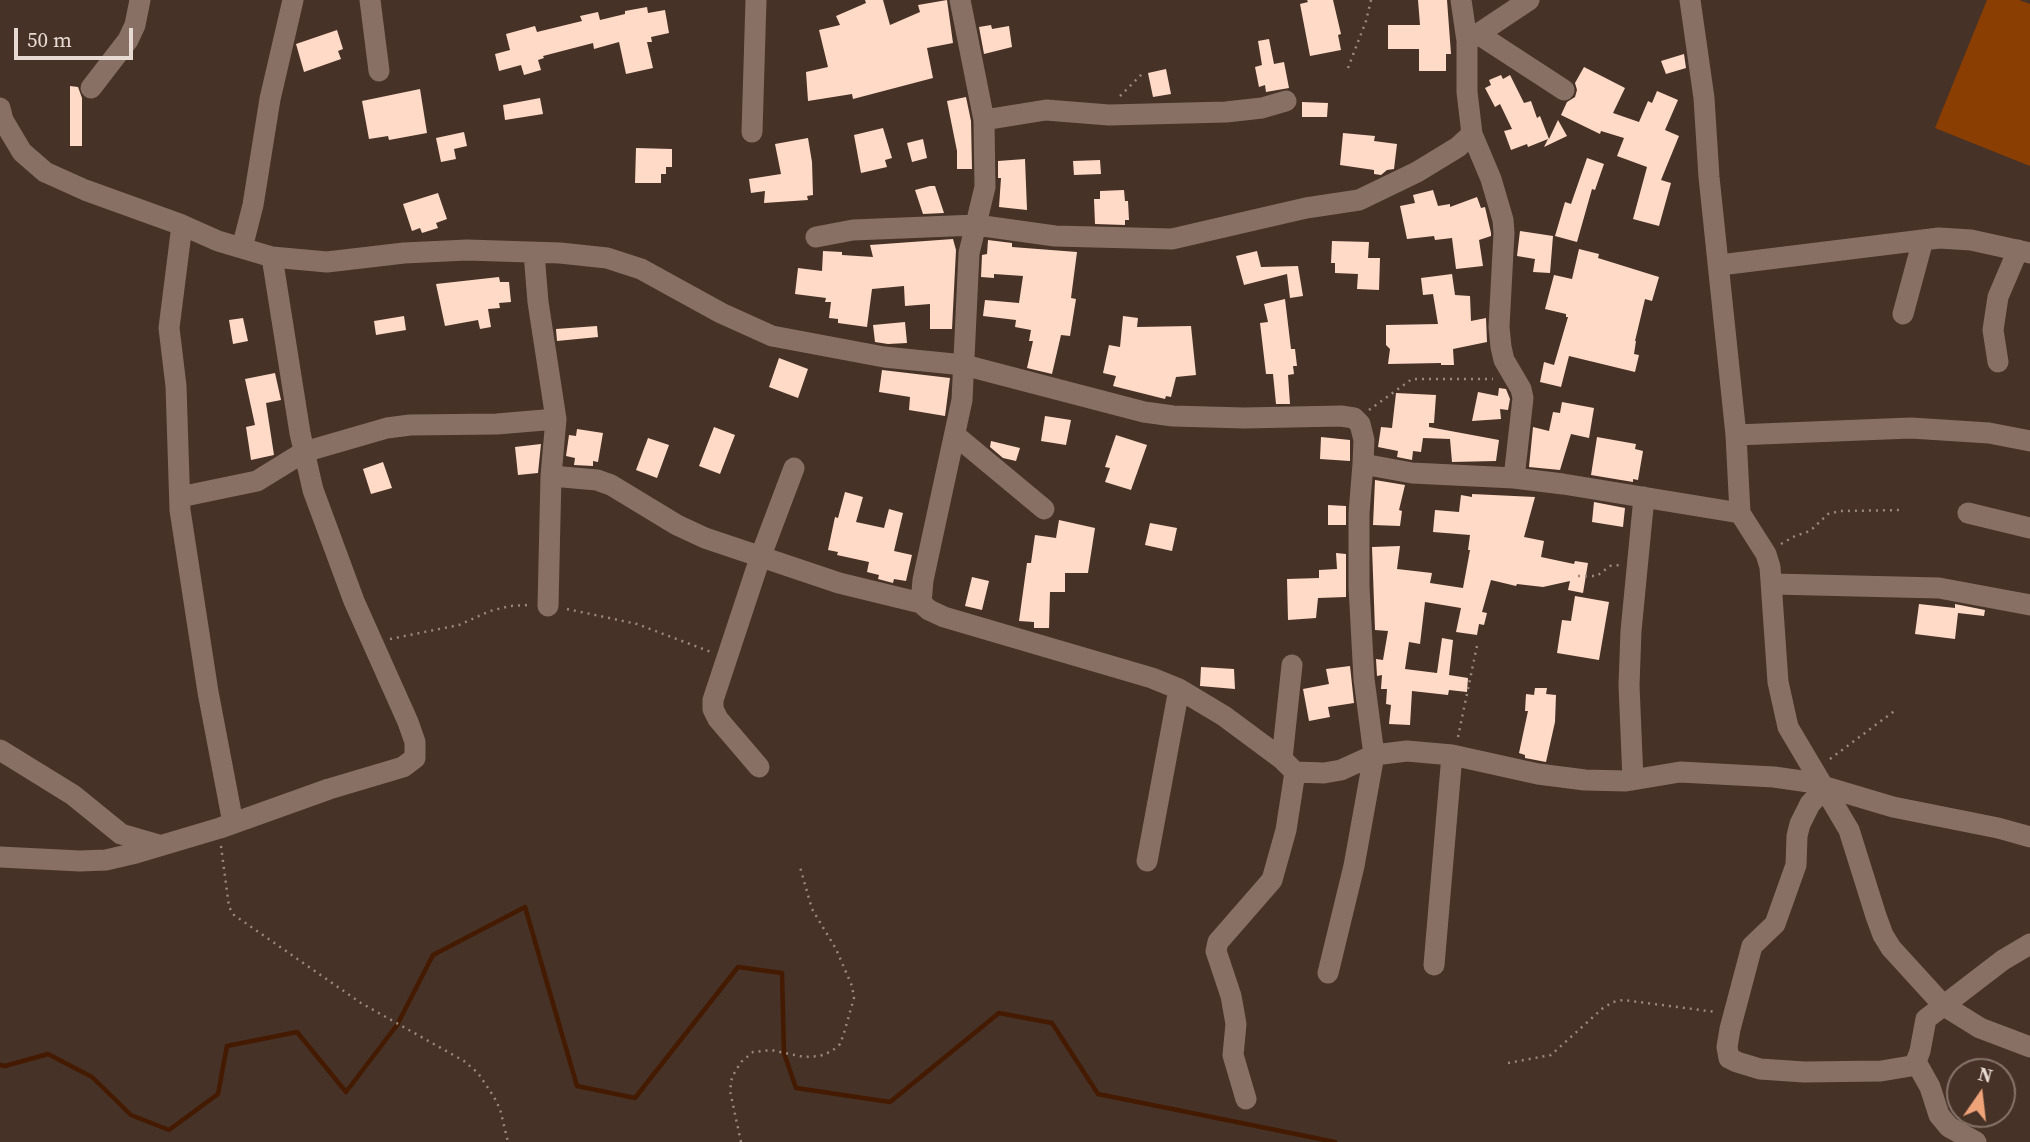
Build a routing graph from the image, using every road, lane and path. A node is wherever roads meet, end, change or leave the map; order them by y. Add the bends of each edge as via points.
1 (140, 0) edge
2 (293, 0) edge
3 (370, 0) edge
4 (756, 0) edge
5 (960, 0) edge
6 (1371, 0) edge
7 (1461, 0) edge
8 (1530, 0) edge
9 (1690, 0) edge
10 (1473, 38) junction
11 (1348, 68) dead end
12 (379, 71) dead end
13 (1142, 74) dead end
14 (91, 88) dead end
15 (1564, 90) dead end
16 (1286, 102) dead end
17 (0, 108) edge
18 (1099, 114) junction
19 (984, 120) junction
20 (752, 132) dead end
21 (1472, 134) junction
22 (182, 225) junction
23 (976, 225) junction
24 (816, 237) dead end
25 (1923, 240) junction
26 (242, 248) junction
27 (2024, 251) edge
28 (534, 253) junction
29 (272, 257) junction
30 (1720, 265) junction
31 (1903, 314) dead end
32 (1998, 362) dead end
33 (964, 365) junction
34 (1517, 381) junction
35 (1354, 418) junction
36 (556, 419) junction
37 (955, 435) junction
38 (1736, 435) junction
39 (2030, 441) edge
40 (304, 452) junction
41 (1363, 464) junction
42 (794, 468) dead end
43 (551, 476) junction
44 (1514, 478) junction
45 (180, 497) junction
46 (1644, 497) junction
47 (1044, 509) dead end
48 (1905, 510) dead end
49 (1740, 513) junction
50 (1968, 513) dead end
51 (2030, 528) edge
52 (1766, 554) junction
53 (760, 558) junction
54 (1636, 567) junction
55 (1578, 576) dead end
56 (1773, 584) junction
57 (921, 603) junction
58 (2030, 605) edge
59 (548, 606) dead end
60 (1478, 641) dead end
61 (1292, 665) dead end
62 (1179, 689) junction
63 (1897, 709) dead end
64 (0, 750) edge
65 (1374, 755) junction
66 (1453, 755) junction
67 (1289, 765) junction
68 (759, 767) dead end
69 (1633, 780) junction
70 (1820, 782) junction
71 (227, 825) junction
72 (2030, 837) edge
73 (163, 846) junction
74 (0, 857) edge
75 (1147, 861) dead end
76 (800, 867) dead end
77 (2030, 944) edge
78 (1434, 965) dead end
79 (1328, 973) dead end
80 (1943, 1005) junction
81 (1733, 1013) junction
82 (2030, 1047) edge
83 (1916, 1062) junction
84 (1508, 1063) dead end
85 (1245, 1099) dead end
86 (508, 1142) edge
87 (741, 1142) edge
88 (1976, 1142) edge

1 - 14 street via 128,40
2 - 26 street
3 - 12 street
4 - 20 street
5 - 19 street
6 - 11 path
7 - 10 street
8 - 10 street
9 - 30 street
10 - 15 street
10 - 21 street via 1467,92
13 - 18 path
16 - 18 street via 1226,112
17 - 22 street via 22,152 45,172
18 - 19 street via 1046,110
19 - 23 street via 985,187
21 - 23 street via 1428,166 1359,200 1195,235 1152,240 1065,237
21 - 34 street via 1503,220 1499,327 1504,360
22 - 26 street
22 - 45 street via 169,328
23 - 24 street via 853,230
23 - 33 street via 969,253
25 - 27 street via 1971,240
25 - 30 street
25 - 31 street
26 - 29 street
27 - 32 street via 1998,297 1993,330
28 - 29 street via 432,251 327,262
28 - 33 street via 625,262 772,336 884,357
28 - 36 street
29 - 40 street
30 - 38 street
33 - 35 street via 1143,412
33 - 37 street
34 - 35 path via 1412,379
34 - 44 street via 1523,398
35 - 41 street via 1364,440
36 - 40 street via 410,425
36 - 43 street
37 - 47 street
37 - 57 street
38 - 39 street via 1910,428 1989,433
38 - 49 street
40 - 45 street via 257,481
40 - 71 street via 320,513 408,722 415,758 403,767
41 - 44 street via 1422,474
41 - 65 street via 1359,587
42 - 53 street
43 - 53 street via 611,485 677,525
43 - 59 street
44 - 46 street
45 - 71 street
46 - 49 street
46 - 54 street
48 - 52 path via 1828,514 1810,531
49 - 52 street
50 - 51 street
52 - 56 street
53 - 57 street
53 - 68 street via 713,700 718,719
54 - 55 path via 1615,565 1597,576
54 - 69 street via 1629,685
56 - 58 street via 1939,588
56 - 70 street via 1783,708 1788,727
57 - 62 street via 944,617
60 - 66 path
61 - 67 street
62 - 67 street
62 - 75 street
63 - 70 path
64 - 73 street via 73,795 121,834
65 - 66 street via 1406,751
65 - 67 street via 1332,772 1312,774
65 - 79 street
66 - 69 street via 1562,777
66 - 78 street
67 - 85 street via 1286,830 1272,880 1218,942 1216,951 1231,996 1236,1024 1233,1055
69 - 70 street via 1680,772
70 - 72 street via 1893,807
70 - 80 street via 1849,830 1883,935
70 - 81 street via 1800,824 1796,866 1779,915 1771,930 1752,946
71 - 73 street
71 - 86 path via 228,897 234,915 360,1003 464,1061 494,1097
73 - 74 street via 106,860
76 - 87 path via 812,909 833,942 855,998 840,1044 832,1051 804,1057 771,1050 753,1052 741,1062 730,1091
77 - 80 street
80 - 82 street via 1980,1028
80 - 83 street via 1926,1020
81 - 83 street via 1727,1052 1729,1058 1747,1066 1841,1072 1897,1070
81 - 84 path via 1613,1002 1551,1055
83 - 88 street via 1939,1115 1949,1127

